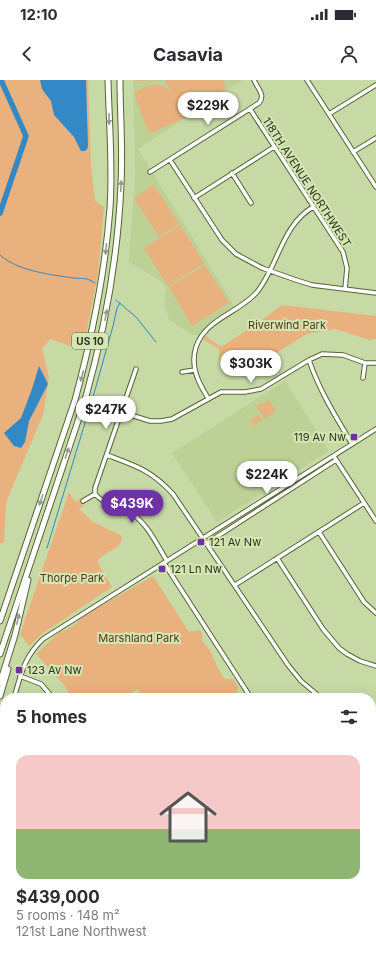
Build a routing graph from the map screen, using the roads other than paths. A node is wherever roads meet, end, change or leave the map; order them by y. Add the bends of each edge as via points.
1 (108, 80) edge
2 (120, 80) edge
3 (254, 80) edge
4 (307, 80) edge
5 (376, 85) edge
6 (250, 109) junction
7 (329, 114) junction
8 (376, 138) edge
9 (274, 147) junction
10 (353, 152) junction
11 (170, 160) junction
12 (150, 172) dead end
13 (232, 173) junction
14 (376, 187) edge
15 (194, 198) junction
16 (251, 203) dead end
17 (313, 206) junction
18 (270, 270) junction
19 (345, 289) junction
20 (376, 293) edge
21 (309, 360) junction
22 (365, 363) junction
23 (376, 363) edge
24 (136, 369) dead end
25 (195, 370) junction
26 (182, 372) dead end
27 (363, 378) dead end
28 (208, 398) junction
29 (120, 412) junction
30 (376, 429) edge
31 (352, 444) junction
32 (107, 455) junction
33 (333, 456) junction
34 (336, 460) junction
35 (95, 494) junction
36 (83, 501) dead end
37 (364, 503) junction
38 (376, 521) edge
39 (319, 532) junction
40 (204, 538) junction
41 (37, 543) junction
42 (207, 543) junction
43 (277, 558) junction
44 (165, 562) junction
45 (235, 585) junction
46 (10, 592) junction
47 (376, 613) edge
48 (0, 616) edge
49 (0, 622) edge
50 (15, 635) junction
51 (0, 654) edge
52 (376, 666) edge
53 (20, 676) junction
54 (0, 683) edge
55 (1, 693) edge
56 (16, 693) edge
57 (49, 693) edge
58 (249, 693) edge
59 (315, 693) edge

1 -> 46 highway, US 10 via 110,207 98,302 75,400
41 -> 2 highway, US 10 via 85,400 107,313 121,183
3 - 6 street via 262,97 259,103
4 - 7 street
5 - 7 street
6 - 9 street, 118TH AVENUE NORTHWEST
6 - 11 street
7 - 10 street
8 - 10 street
9 - 13 street
9 - 17 street, 118TH AVENUE NORTHWEST
10 - 14 street
11 - 12 street
11 - 15 street
13 - 15 street
13 - 16 street
15 - 18 street via 222,240 236,254
17 - 18 street via 293,224
17 - 19 street, 118TH AVENUE NORTHWEST via 343,252 347,268
18 - 19 street via 312,285
18 - 25 street via 250,300 212,325 202,335 196,350
19 - 20 street
21 - 22 street via 330,353
21 - 28 street via 261,389 221,392
21 - 31 street via 317,381
22 - 23 street
22 - 27 street
24 - 29 street
25 - 26 street
25 - 28 street via 198,382
28 - 29 street via 180,416 166,420 150,421
29 - 32 street
30 - 31 street
31 - 33 street
32 - 35 street
32 - 40 street via 140,467 156,477 180,502
33 - 34 street
33 - 40 street
34 - 37 street
34 - 42 street
35 - 36 street
35 - 44 street via 101,500 138,518 149,532
37 - 38 street
37 - 39 street
39 - 43 street
39 - 47 street via 364,602
40 - 42 street
40 - 44 street
50 -> 41 highway
41 - 51 highway, US 10
42 - 45 street
43 - 45 street
43 - 52 street via 323,629 336,644 347,654
44 - 53 street via 43,639 32,649
44 - 58 street
45 - 59 street via 288,665
46 - 48 highway
46 - 49 highway, US 10
50 - 54 highway
50 - 55 highway via 14,648
53 - 56 street
53 - 57 street via 41,684

